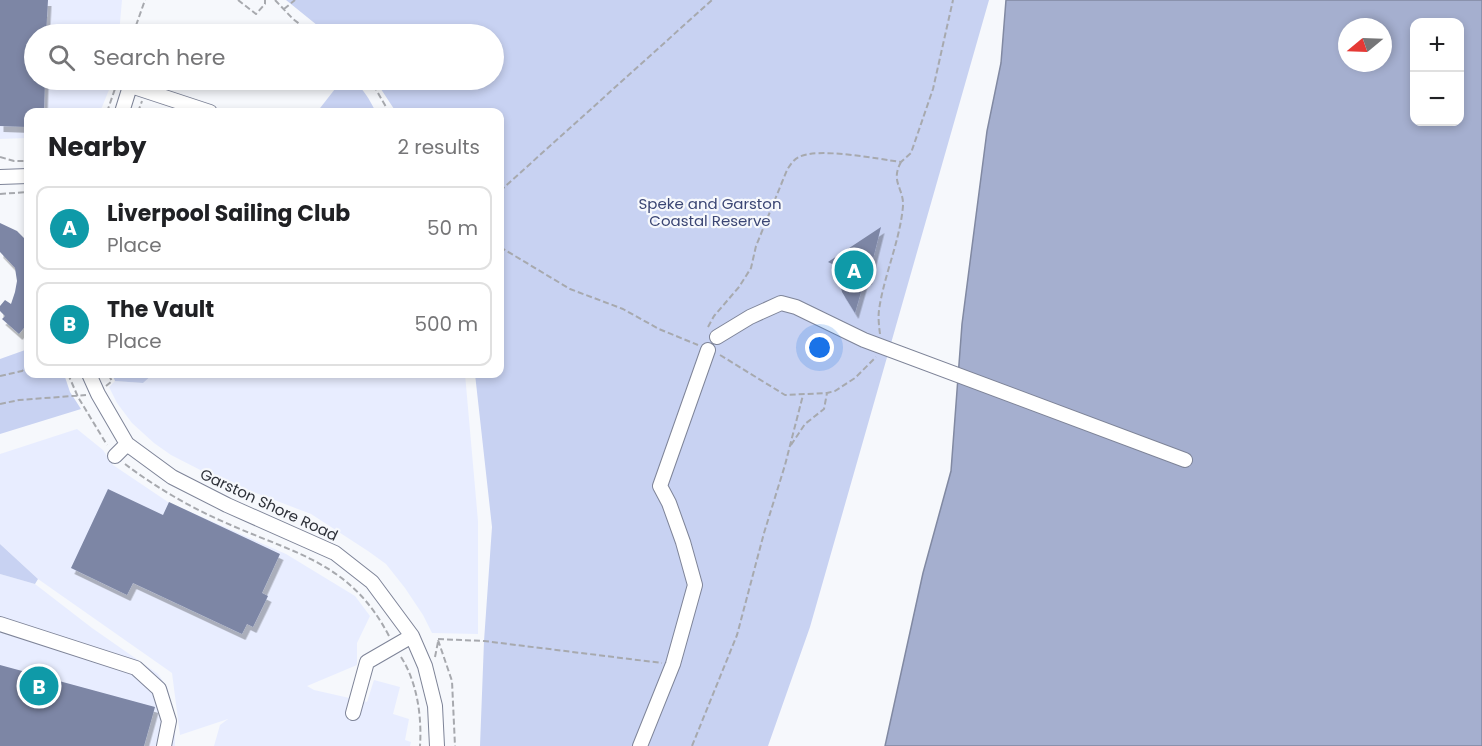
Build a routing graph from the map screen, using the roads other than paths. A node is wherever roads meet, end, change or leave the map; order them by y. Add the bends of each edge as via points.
1 (126, 90) edge
2 (149, 90) edge
3 (123, 108) edge
4 (199, 108) edge
5 (24, 176) edge
6 (0, 177) edge
7 (717, 337) dead end
8 (708, 350) road end
9 (91, 378) edge
10 (127, 444) junction
11 (115, 456) road end
12 (1185, 460) dead end
13 (0, 624) edge
14 (412, 636) junction
15 (352, 713) dead end
16 (164, 746) edge
17 (437, 746) edge
18 (640, 746) edge

1 - 3 street
2 - 4 street
5 - 6 street
7 - 12 street via 781,303 864,340
8 - 18 street via 660,486 683,542 695,585 673,664
9 - 10 street, Garston Shore Road
10 - 11 street
10 - 14 street, Garston Shore Road via 172,477 335,553 372,582
13 - 16 street via 136,668 159,689 169,721
14 - 15 street via 367,662
14 - 17 street, Garston Shore Road via 435,706

